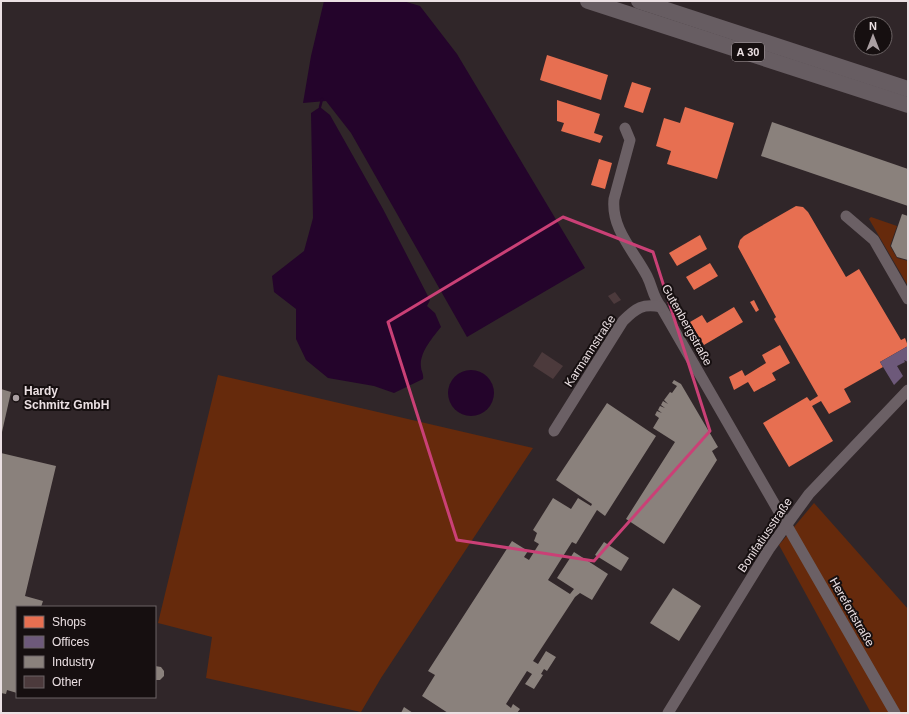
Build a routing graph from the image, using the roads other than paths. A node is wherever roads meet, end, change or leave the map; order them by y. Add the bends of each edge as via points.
1 (588, 1) edge
2 (639, 1) edge
3 (908, 89) edge
4 (908, 106) edge
5 (625, 128) dead end
6 (846, 216) dead end
7 (908, 299) edge
8 (661, 306) junction
9 (908, 390) edge
10 (554, 431) dead end
11 (786, 525) junction
12 (668, 713) edge
13 (895, 713) edge

1 - 4 highway, A 30
2 - 3 highway, A 30
5 - 8 street, Gutenbergstraße via 630,140 614,199 615,220 647,277 653,296
6 - 7 street via 874,240
8 - 10 street, Karmannstraße via 650,304 634,309 623,321
8 - 11 street, Gutenbergstraße
9 - 11 street, Bonifatiusstraße via 809,494
11 - 12 street, Bonifatiusstraße
11 - 13 street, Herefortstraße

